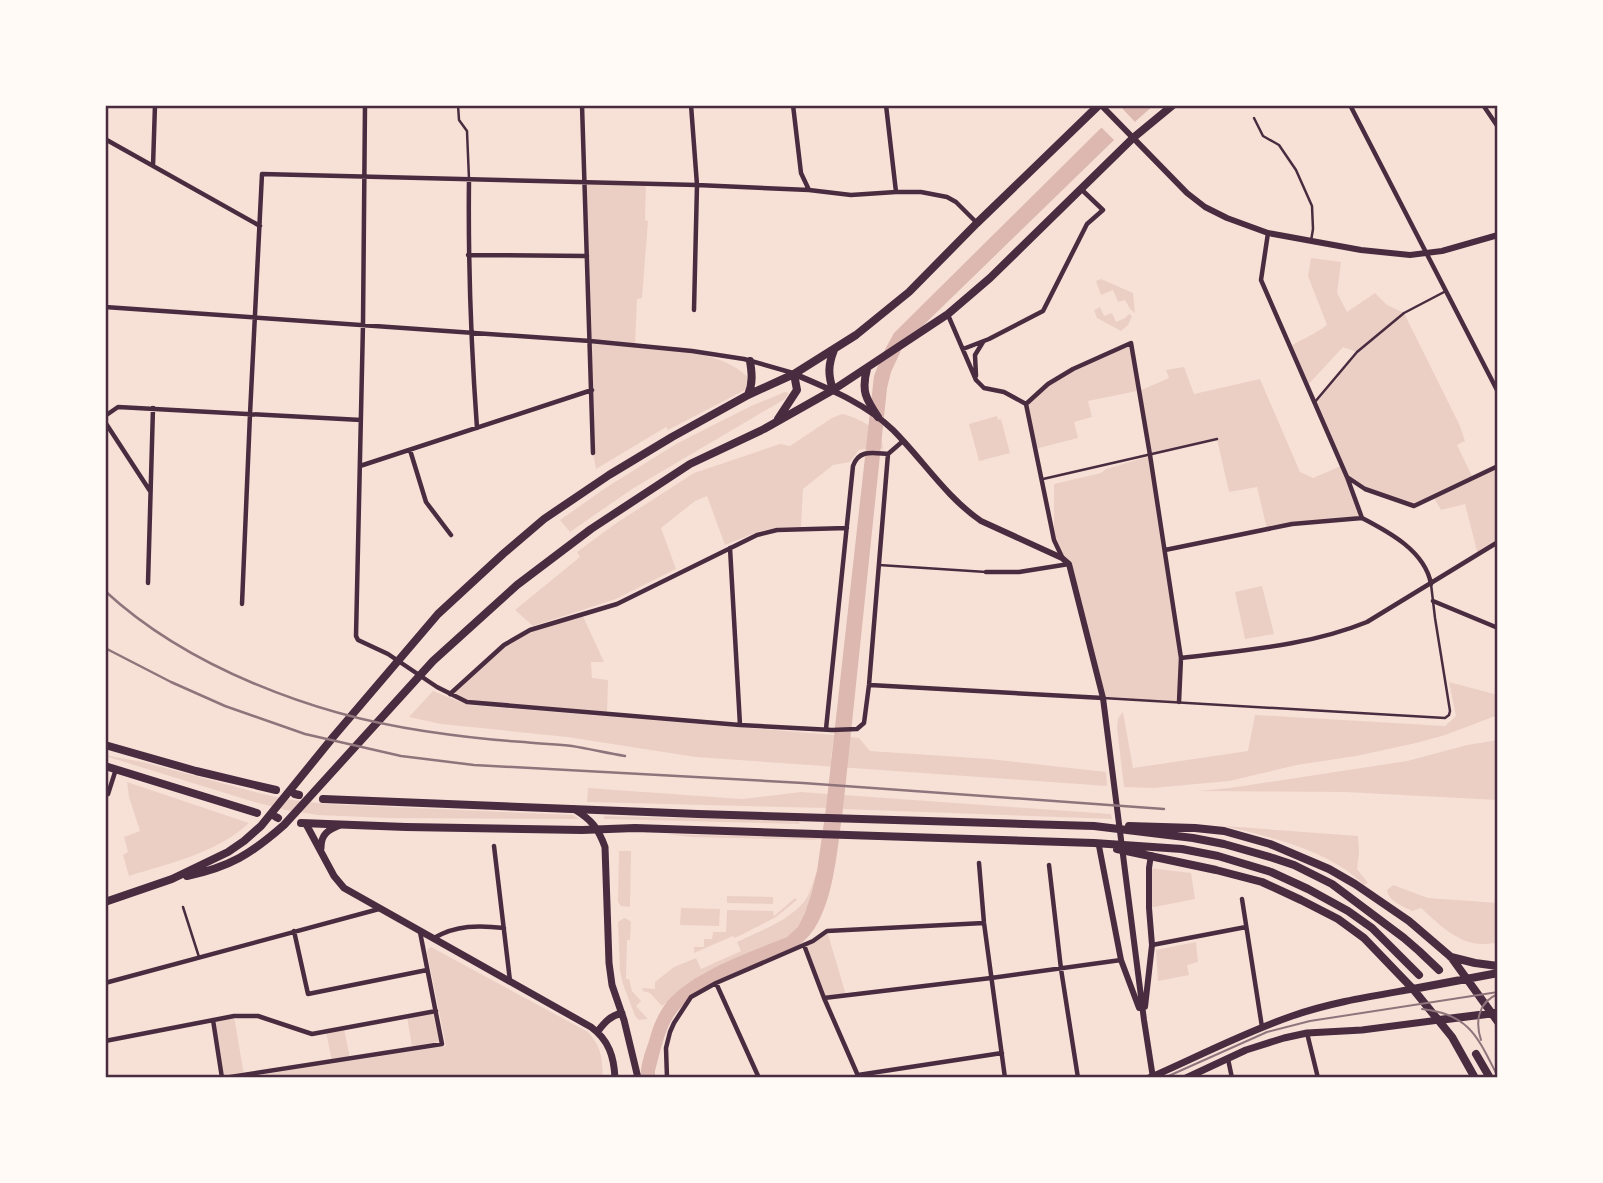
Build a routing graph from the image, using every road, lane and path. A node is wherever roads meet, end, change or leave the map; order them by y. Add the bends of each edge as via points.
1 (155, 105) edge
2 (365, 105) edge
3 (458, 105) edge
4 (582, 105) edge
5 (691, 105) edge
6 (793, 105) edge
7 (886, 105) edge
8 (1100, 105) edge
9 (1173, 105) edge
10 (1350, 105) edge
11 (1483, 105) edge
12 (1254, 118) dead end
13 (1498, 127) edge
14 (1130, 135) junction
15 (105, 139) edge
16 (153, 166) junction
17 (366, 177) junction
18 (469, 179) junction
19 (585, 182) junction
20 (697, 185) junction
21 (1081, 188) junction
22 (809, 190) junction
23 (896, 192) junction
24 (976, 223) junction
25 (260, 227) junction
26 (1268, 233) junction
27 (1498, 235) edge
28 (1311, 241) junction
29 (1427, 254) junction
30 (468, 255) junction
31 (587, 256) junction
32 (1446, 290) junction
33 (105, 307) edge
34 (694, 310) dead end
35 (948, 314) junction
36 (255, 317) junction
37 (363, 324) junction
38 (470, 331) junction
39 (984, 340) junction
40 (590, 341) junction
41 (963, 349) junction
42 (834, 350) junction
43 (750, 361) junction
44 (867, 368) junction
45 (794, 374) junction
46 (976, 380) junction
47 (592, 390) junction
48 (833, 390) junction
49 (1498, 391) edge
50 (748, 396) junction
51 (1314, 402) junction
52 (1026, 404) junction
53 (153, 408) junction
54 (250, 414) junction
55 (105, 416) edge
56 (878, 417) junction
57 (361, 421) junction
58 (105, 422) edge
59 (776, 422) junction
60 (477, 428) junction
61 (1217, 439) dead end
62 (903, 441) junction
63 (410, 450) junction
64 (593, 453) dead end
65 (888, 454) junction
66 (1150, 455) junction
67 (360, 466) junction
68 (1498, 466) edge
69 (1347, 477) junction
70 (1041, 480) junction
71 (151, 492) junction
72 (1362, 518) junction
73 (847, 528) junction
74 (451, 535) dead end
75 (1498, 542) edge
76 (730, 548) junction
77 (1165, 550) junction
78 (1062, 558) junction
79 (1069, 564) junction
80 (879, 565) junction
81 (986, 572) joint
82 (148, 583) dead end
83 (1431, 584) junction
84 (1433, 601) junction
85 (242, 604) dead end
86 (1498, 628) edge
87 (1181, 658) junction
88 (869, 685) junction
89 (450, 694) junction
90 (1103, 698) junction
91 (1179, 702) junction
92 (740, 725) junction
93 (829, 729) junction
94 (105, 744) edge
95 (105, 766) edge
96 (116, 769) junction
97 (276, 790) dead end
98 (105, 795) edge
99 (323, 799) dead end
100 (573, 809) junction
101 (257, 813) dead end
102 (304, 823) joint
103 (341, 825) junction
104 (1094, 826) junction
105 (599, 830) junction
106 (1097, 844) junction
107 (494, 846) dead end
108 (321, 853) junction
109 (1151, 855) junction
110 (979, 863) dead end
111 (1049, 865) dead end
112 (172, 879) junction
113 (1242, 899) dead end
114 (105, 902) edge
115 (183, 907) dead end
116 (380, 909) junction
117 (984, 923) junction
118 (1246, 927) junction
119 (504, 928) junction
120 (294, 931) junction
121 (420, 931) junction
122 (433, 939) junction
123 (804, 945) junction
124 (1152, 945) junction
125 (199, 957) junction
126 (1451, 957) junction
127 (1121, 960) junction
128 (1498, 965) edge
129 (1061, 968) junction
130 (428, 970) junction
131 (1438, 971) dead end
132 (1498, 973) edge
133 (1419, 975) dead end
134 (991, 978) junction
135 (1467, 979) junction
136 (510, 981) junction
137 (105, 983) edge
138 (716, 983) junction
139 (1413, 989) junction
140 (824, 998) junction
141 (436, 1011) junction
142 (622, 1013) junction
143 (1495, 1013) edge
144 (213, 1020) junction
145 (1144, 1020) junction
146 (1439, 1020) junction
147 (1498, 1023) edge
148 (1262, 1027) junction
149 (598, 1031) junction
150 (1307, 1033) junction
151 (105, 1041) edge
152 (1002, 1053) junction
153 (1476, 1054) dead end
154 (1228, 1059) junction
155 (859, 1076) edge
156 (223, 1078) edge
157 (615, 1078) edge
158 (638, 1078) edge
159 (667, 1078) edge
160 (759, 1078) edge
161 (1005, 1078) edge
162 (1079, 1078) edge
163 (1152, 1078) edge
164 (1186, 1078) edge
165 (1232, 1078) edge
166 (1318, 1078) edge
167 (1475, 1078) edge
168 (1490, 1078) edge

1 - 16 street
2 - 17 street
3 - 18 lane via 459,120 467,131
4 - 19 street
5 - 20 street
6 - 22 street via 801,173
7 - 23 street
8 - 14 street
8 - 24 main road
9 - 14 main road
10 - 29 street
11 - 13 street
12 - 28 lane via 1263,136 1279,145 1296,170 1312,206
14 - 21 main road
14 - 26 street via 1205,206
15 - 16 street
16 - 25 street
17 - 18 street
17 - 25 street via 262,174
17 - 37 street
18 - 19 street
18 - 30 street
19 - 20 street
19 - 31 street
20 - 22 street
20 - 34 street
21 - 35 main road
21 - 39 street via 1103,210 1087,224 1043,311
22 - 23 street via 851,195
23 - 24 street via 947,197
24 - 42 main road via 898,301
25 - 36 street
26 - 28 street
26 - 51 street via 1261,280
27 - 29 street
28 - 29 street via 1397,255
29 - 32 street
30 - 31 street
30 - 38 street
31 - 40 street
32 - 49 street
32 - 51 lane via 1404,313 1357,352
33 - 36 street
35 - 41 street
35 - 44 main road
36 - 37 street
36 - 54 street
37 - 38 street
37 - 57 street
38 - 40 street
38 - 60 street
39 - 41 street
39 - 46 street via 975,355
40 - 43 street
40 - 47 street
41 - 46 street
42 - 45 main road
42 - 48 main road via 828,376
43 - 45 street
43 - 50 main road
44 - 48 main road
44 - 56 main road via 865,394
45 - 48 street
45 - 50 main road
45 - 59 main road via 797,390
46 - 52 street via 984,388
47 - 60 street
47 - 64 street
48 - 56 street
48 - 59 main road
50 - 112 main road via 672,437 544,519 438,614 261,827 228,852
51 - 69 street
52 - 66 street via 1073,369 1131,343
52 - 70 street
53 - 54 street
53 - 55 street via 118,407
53 - 71 street
54 - 57 street
54 - 85 street
56 - 62 street
57 - 67 street
58 - 71 street
59 - 112 main road via 690,464 538,568 433,661 261,846 221,867
60 - 63 street
61 - 66 lane
62 - 65 street
62 - 78 street via 971,514
63 - 67 street
63 - 74 street via 426,502
65 - 73 street via 867,452 855,459
65 - 80 street
66 - 70 lane
66 - 77 street
67 - 89 street via 356,636
68 - 69 street via 1414,506 1365,489
69 - 72 street
70 - 78 street
71 - 82 street
72 - 77 street via 1292,524
72 - 83 street via 1412,550 1424,564
73 - 76 street via 777,530
73 - 93 street
75 - 83 street
76 - 89 street via 617,604 530,630 503,645
76 - 92 street
77 - 87 street
78 - 79 street
79 - 81 street
79 - 90 street
80 - 81 lane
80 - 88 street
83 - 84 lane
83 - 87 street via 1348,629 1304,641
84 - 86 street
84 - 91 lane via 1450,712 1444,718
87 - 91 street
88 - 90 street
88 - 93 street via 864,723 855,729
89 - 92 street via 467,702
90 - 91 lane
90 - 145 street
92 - 93 street
94 - 97 main road
95 - 96 main road
96 - 98 street
96 - 101 main road
99 - 100 main road
100 - 104 main road
100 - 105 main road
102 - 103 main road
102 - 108 main road
103 - 105 main road
103 - 108 main road via 325,833
104 - 126 main road via 1195,828 1270,844 1355,884
104 - 131 main road via 1224,844 1294,865 1354,900
105 - 106 main road
105 - 142 main road via 605,847 608,963
106 - 109 main road
106 - 127 street
106 - 133 main road via 1182,849 1271,872 1348,911
107 - 119 street
108 - 116 main road via 344,888
109 - 124 street
109 - 139 main road via 1262,882 1301,900 1364,938
110 - 117 street
111 - 129 street
112 - 114 main road
113 - 118 street
115 - 125 lane
116 - 120 street
116 - 121 main road
117 - 123 street via 827,931
117 - 134 street
118 - 124 street
118 - 148 street
119 - 122 street via 470,926
119 - 136 street
120 - 125 street
120 - 130 street via 308,994
121 - 122 main road
121 - 130 street
122 - 136 main road
123 - 138 street
123 - 140 street
124 - 145 street
125 - 137 street
126 - 128 main road
126 - 135 main road
127 - 129 street
127 - 145 street
129 - 134 street
129 - 162 street
130 - 141 street
132 - 135 main road
134 - 140 street
134 - 152 street
135 - 139 main road
135 - 143 main road
136 - 149 main road
138 - 159 street via 691,998 674,1023 666,1048
138 - 160 street
139 - 146 main road
139 - 148 main road via 1330,1004
140 - 155 street
141 - 144 street via 312,1034 258,1016
141 - 156 street via 442,1044
142 - 149 main road via 604,1022
142 - 158 main road
143 - 146 main road
143 - 147 main road
144 - 151 street
144 - 156 street
145 - 163 street
146 - 150 main road
146 - 167 main road
148 - 163 main road
149 - 157 main road via 611,1052
150 - 154 main road via 1265,1043
150 - 166 street
152 - 155 street
152 - 161 street
153 - 168 main road
154 - 164 main road
154 - 165 street

